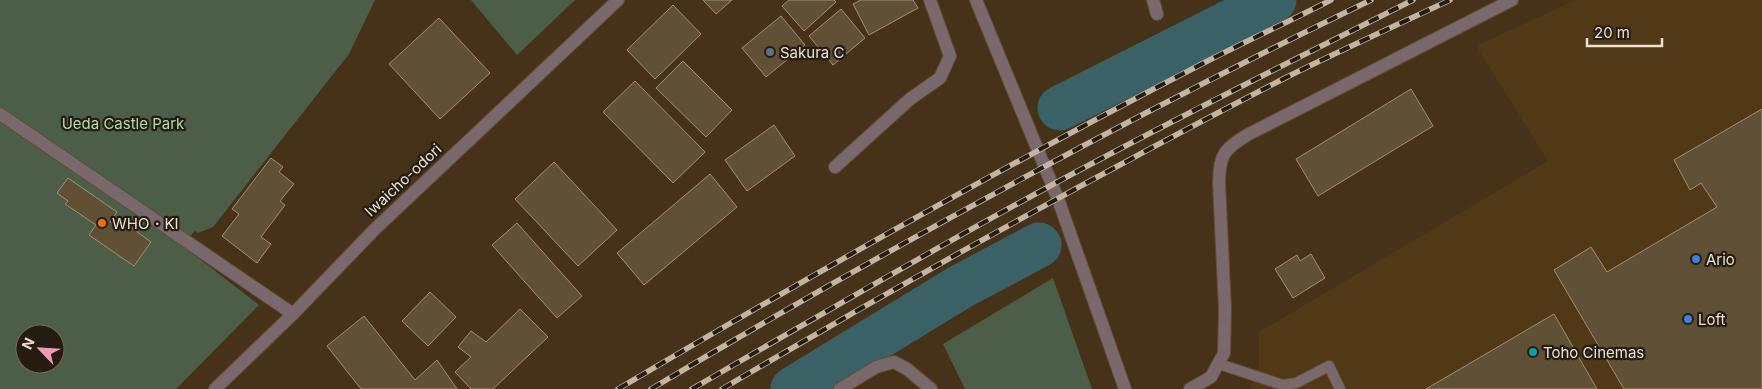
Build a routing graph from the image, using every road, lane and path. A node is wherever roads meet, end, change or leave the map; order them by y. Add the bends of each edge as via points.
1 (618, 0) edge
2 (930, 0) edge
3 (976, 0) edge
4 (1153, 0) edge
5 (1512, 0) edge
6 (1158, 14) dead end
7 (0, 114) edge
8 (835, 168) dead end
9 (293, 314) junction
10 (1219, 364) junction
11 (215, 389) edge
12 (840, 389) edge
13 (931, 389) edge
14 (1126, 389) edge
15 (1190, 389) edge
16 (1340, 389) edge

1 - 9 street, Iwaicho-odori via 374,230
2 - 8 street via 950,56 940,78 910,99
3 - 14 street via 1058,199
4 - 6 street
5 - 10 street via 1249,134 1234,142 1223,154 1219,183 1225,309 1224,352
7 - 9 street
9 - 11 street, Iwaicho-odori
10 - 15 street via 1211,377
10 - 16 lane via 1283,385 1296,383 1329,366
12 - 13 street via 876,367 894,362

